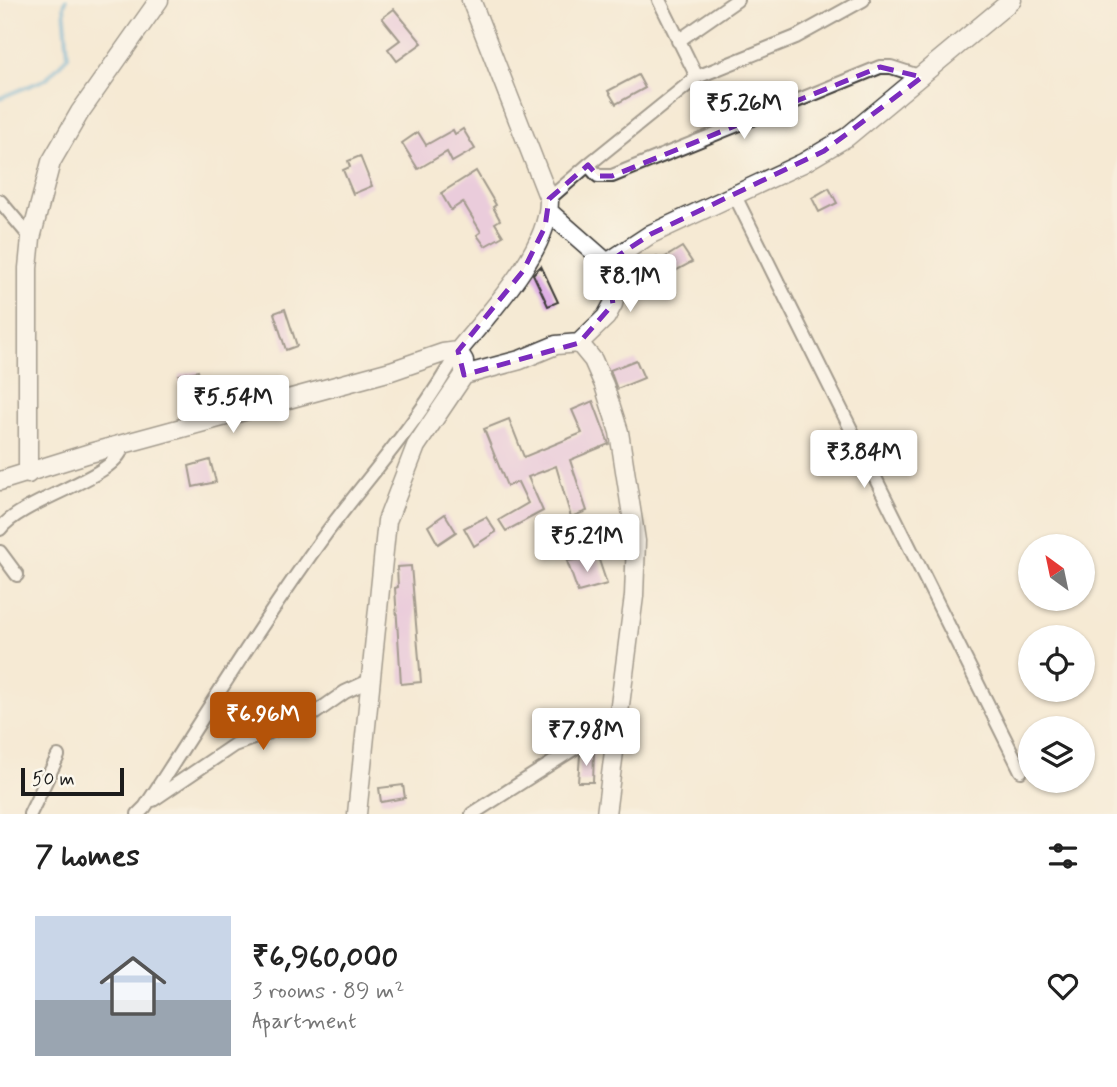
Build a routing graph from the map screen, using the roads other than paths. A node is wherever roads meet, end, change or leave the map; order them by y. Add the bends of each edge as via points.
1 (159, 0) edge
2 (471, 0) edge
3 (659, 0) edge
4 (737, 0) edge
5 (863, 0) edge
6 (1012, 0) edge
7 (678, 41) junction
8 (697, 77) junction
9 (922, 77) junction
10 (587, 165) junction
11 (735, 196) junction
12 (0, 201) edge
13 (549, 206) junction
14 (31, 238) junction
15 (607, 263) junction
16 (579, 342) junction
17 (458, 351) junction
18 (464, 375) junction
19 (124, 444) junction
20 (28, 474) junction
21 (0, 481) edge
22 (0, 529) edge
23 (0, 552) edge
24 (17, 575) dead end
25 (371, 680) junction
26 (616, 722) junction
27 (58, 757) dead end
28 (1018, 765) edge
29 (141, 811) edge
30 (30, 814) edge
31 (357, 814) edge
32 (472, 814) edge
33 (606, 814) edge

1 - 14 street via 80,112 51,162
2 - 13 street
3 - 7 street
4 - 7 street
5 - 8 street via 796,37
6 - 9 street
7 - 8 street
8 - 10 street
9 - 10 street via 880,67 612,176 598,176
9 - 11 street via 824,151
10 - 13 street
11 - 15 street via 651,234
11 - 28 street
12 - 14 street
13 - 15 street
13 - 17 street via 545,227 523,271
14 - 20 street
15 - 16 street via 615,292 613,304
16 - 18 street
16 - 26 street via 604,385 618,432 636,541 634,596
17 - 18 street
17 - 19 street
17 - 29 street via 436,391 270,614
18 - 25 street via 416,446 387,522
19 - 20 street
19 - 22 street via 114,463 31,504
20 - 21 street
23 - 24 street
25 - 29 street via 308,718 234,745
25 - 31 street
26 - 32 street
26 - 33 street
27 - 30 street

